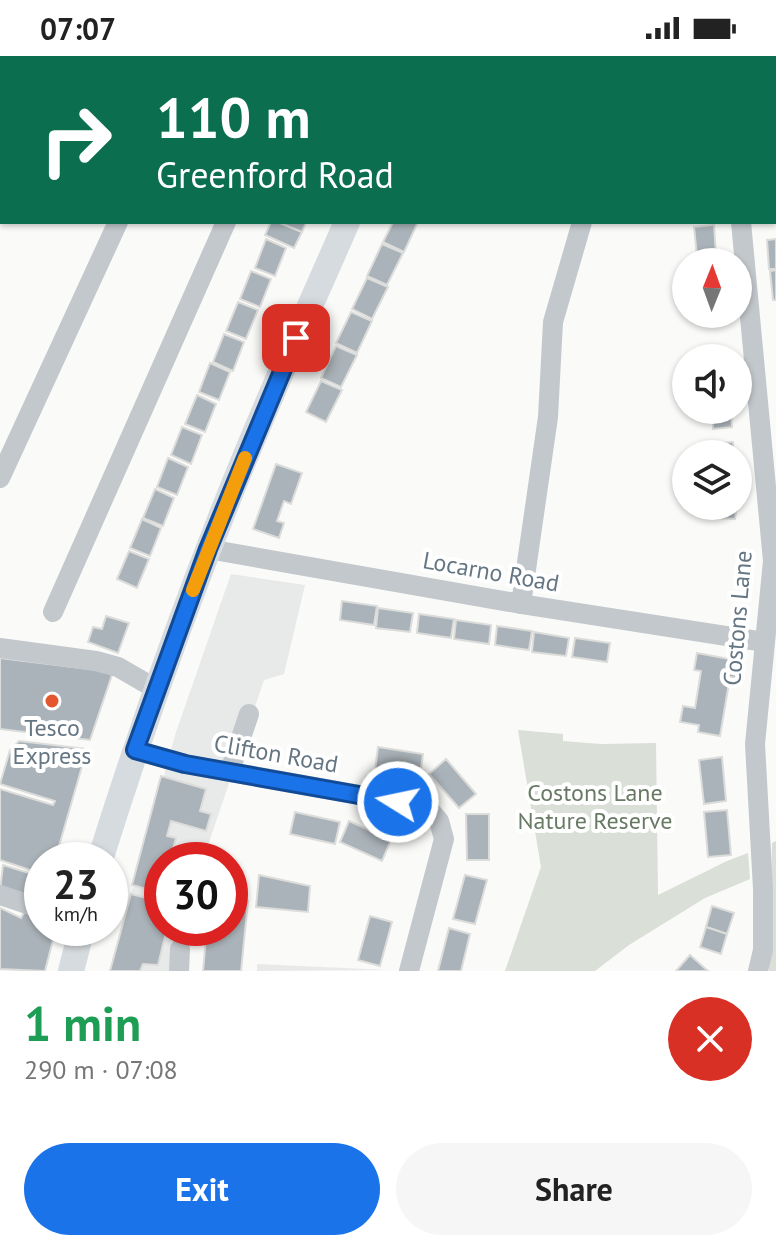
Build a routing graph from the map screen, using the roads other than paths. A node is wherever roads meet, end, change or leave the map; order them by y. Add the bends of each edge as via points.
1 (117, 224) edge
2 (225, 224) edge
3 (346, 224) edge
4 (581, 224) edge
5 (741, 224) edge
6 (0, 478) edge
7 (208, 549) junction
8 (521, 604) junction
9 (53, 612) dead end
10 (765, 642) junction
11 (0, 648) edge
12 (156, 689) junction
13 (249, 714) dead end
14 (776, 735) edge
15 (755, 744) junction
16 (135, 750) junction
17 (230, 771) junction
18 (106, 842) edge
19 (0, 895) edge
20 (24, 903) edge
21 (77, 946) edge
22 (180, 949) dead end
23 (71, 971) edge
24 (179, 971) edge
25 (409, 971) edge
26 (758, 971) edge

1 - 6 street
2 - 9 street
3 - 7 main road
4 - 8 street via 553,322 548,417
5 - 10 street, Costons Lane via 773,561
7 - 8 street, Locarno Road
7 - 12 main road
8 - 10 street, Locarno Road
10 - 15 street, Costons Lane
11 - 12 street via 96,661
12 - 16 main road
13 - 17 street
14 - 15 street
15 - 26 street, Costons Lane via 763,889
16 - 17 street, Clifton Road
16 - 18 main road
17 - 25 street, Clifton Road via 427,807 439,821 444,839
19 - 20 street
21 - 23 main road
22 - 24 street

